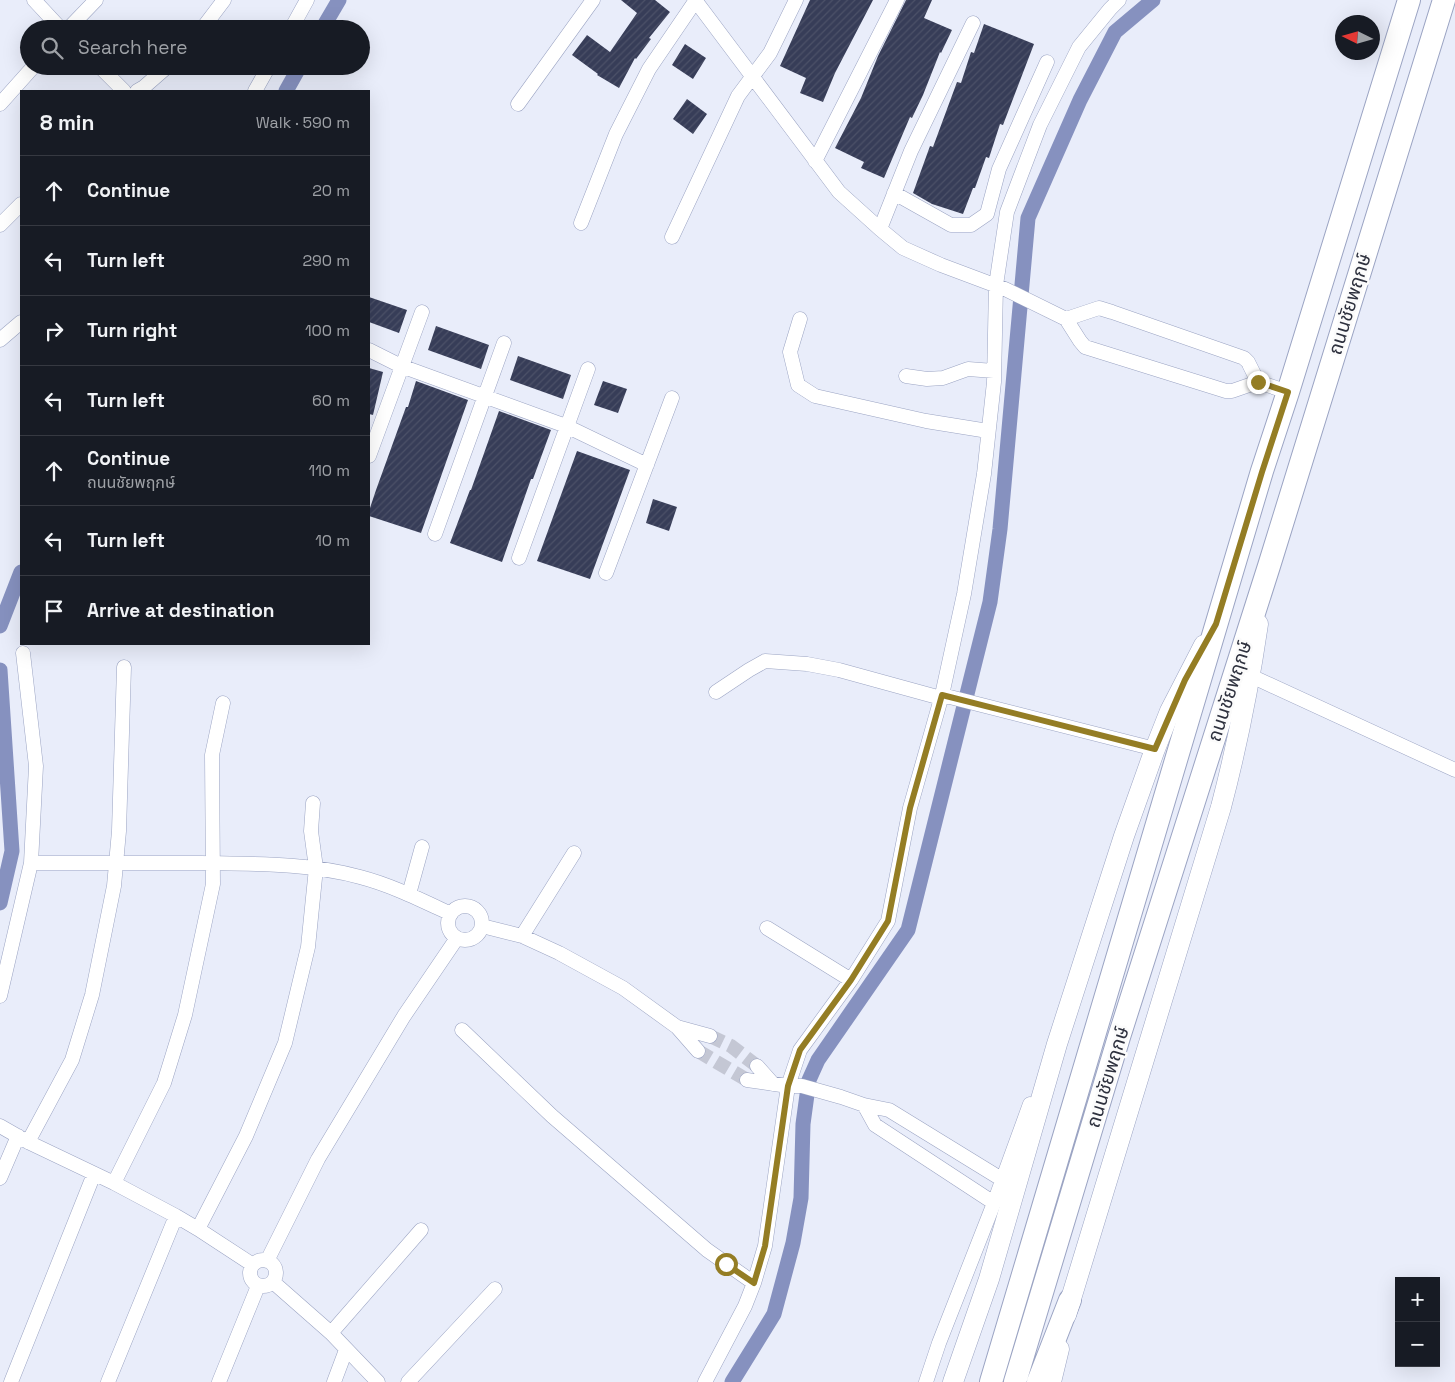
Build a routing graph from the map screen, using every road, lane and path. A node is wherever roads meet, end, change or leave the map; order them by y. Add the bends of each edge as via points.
1 (34, 0) edge
2 (96, 0) edge
3 (224, 0) edge
4 (307, 0) edge
5 (593, 0) edge
6 (695, 0) edge
7 (796, 0) edge
8 (897, 0) edge
9 (1119, 0) edge
10 (1409, 0) edge
11 (1444, 0) edge
12 (53, 20) edge
13 (77, 20) edge
14 (209, 20) edge
15 (296, 20) edge
16 (972, 23) dead end
17 (1047, 62) dead end
18 (26, 75) edge
19 (107, 75) edge
20 (158, 75) edge
21 (264, 75) edge
22 (752, 77) junction
23 (123, 90) edge
24 (139, 90) edge
25 (255, 90) edge
26 (0, 104) edge
27 (518, 104) dead end
28 (815, 161) junction
29 (894, 194) junction
30 (20, 205) edge
31 (582, 223) dead end
32 (0, 226) edge
33 (880, 229) junction
34 (672, 237) dead end
35 (1001, 287) junction
36 (422, 312) dead end
37 (800, 319) dead end
38 (1066, 319) junction
39 (20, 323) edge
40 (0, 340) edge
41 (504, 343) dead end
42 (370, 350) edge
43 (401, 366) junction
44 (588, 369) dead end
45 (994, 372) junction
46 (906, 376) dead end
47 (1258, 382) junction
48 (1288, 392) junction
49 (484, 397) junction
50 (672, 398) dead end
51 (566, 426) junction
52 (988, 431) junction
53 (370, 453) edge
54 (647, 465) junction
55 (436, 534) dead end
56 (519, 558) dead end
57 (606, 573) dead end
58 (1263, 582) junction
59 (1216, 624) junction
60 (23, 653) dead end
61 (124, 667) dead end
62 (1250, 676) junction
63 (716, 692) dead end
64 (943, 697) junction
65 (222, 703) dead end
66 (1155, 749) junction
67 (1455, 770) edge
68 (313, 803) dead end
69 (422, 847) dead end
70 (574, 853) dead end
71 (117, 862) junction
72 (31, 863) junction
73 (214, 863) junction
74 (316, 868) junction
75 (409, 894) junction
76 (451, 914) junction
77 (482, 926) junction
78 (766, 928) dead end
79 (522, 936) junction
80 (456, 938) junction
81 (851, 980) junction
82 (0, 996) edge
83 (677, 1027) junction
84 (462, 1030) dead end
85 (710, 1036) tunnel mouth
86 (1057, 1044) junction
87 (698, 1051) tunnel mouth
88 (757, 1066) tunnel mouth
89 (747, 1080) tunnel mouth
90 (773, 1084) junction
91 (788, 1086) junction
92 (864, 1105) junction
93 (0, 1126) edge
94 (23, 1139) junction
95 (94, 1174) junction
96 (0, 1178) edge
97 (1002, 1180) junction
98 (114, 1183) junction
99 (994, 1203) junction
100 (176, 1216) junction
101 (198, 1229) junction
102 (421, 1230) dead end
103 (267, 1261) junction
104 (253, 1265) junction
105 (989, 1279) junction
106 (273, 1282) junction
107 (754, 1283) junction
108 (258, 1286) junction
109 (495, 1288) dead end
110 (1070, 1300) junction
111 (330, 1333) junction
112 (346, 1350) junction
113 (11, 1382) edge
114 (108, 1382) edge
115 (219, 1382) edge
116 (334, 1382) edge
117 (378, 1382) edge
118 (408, 1382) edge
119 (706, 1382) edge
120 (926, 1382) edge
121 (954, 1382) edge
122 (968, 1382) edge
123 (991, 1382) edge
124 (1015, 1382) edge
125 (1038, 1382) edge
126 (1051, 1382) edge

1 - 12 street
2 - 13 street
3 - 14 street
4 - 15 street
5 - 27 street
6 - 22 street
6 - 31 street via 649,69 616,134
7 - 22 street via 770,53
8 - 28 street
9 - 35 street via 1079,47 1040,125 1007,212
10 - 48 main road, ถนนชัยพฤกษ์
11 - 58 main road, ถนนชัยพฤกษ์
16 - 29 street
17 - 29 street via 999,169 988,214 971,225 952,225
18 - 26 street
19 - 23 street
20 - 24 street
21 - 25 street
22 - 28 street
22 - 34 street via 738,96
28 - 33 street via 839,192
29 - 33 street
30 - 32 street
33 - 35 street via 903,248
35 - 38 street
35 - 45 street
36 - 43 street
37 - 52 street via 790,352 798,386 815,396
38 - 47 street via 1085,347 1226,391
38 - 47 street via 1099,308 1112,312 1244,358
39 - 40 street
41 - 49 street
42 - 43 street
43 - 49 street
43 - 53 street
44 - 51 street
45 - 46 street via 968,369 943,378
45 - 52 street
47 - 48 street
48 - 59 main road, ถนนชัยพฤกษ์
49 - 51 street
49 - 55 street
50 - 54 street
51 - 54 street
51 - 56 street
52 - 64 street via 964,594
54 - 57 street
58 - 62 main road
58 - 124 main road, ถนนชัยพฤกษ์ via 1119,1037
59 - 66 main road via 1185,680
59 - 123 main road, ถนนชัยพฤกษ์
60 - 72 street via 36,766
61 - 71 street
62 - 67 street
62 - 110 main road via 1237,747 1221,807
63 - 64 street via 765,661 839,670
64 - 66 street
64 - 81 street via 910,808 888,921
65 - 73 street via 212,755
66 - 86 main road
68 - 74 street via 311,831
69 - 75 street
70 - 79 street
71 - 72 street
71 - 73 street
71 - 94 street via 92,995 72,1060
72 - 82 street
73 - 74 street
73 - 98 street via 214,884 180,1032 164,1083
74 - 75 street via 360,877
74 - 101 street via 308,947 285,1043 246,1136
75 - 76 street
76 - 77 street via 460,907 471,907 480,914
76 - 80 street via 448,925
77 - 79 street
77 - 80 street via 473,939
78 - 81 street
79 - 83 street via 623,988
80 - 103 street via 404,1016 318,1159
81 - 91 street via 800,1050
83 - 85 street
83 - 87 street
84 - 107 street via 552,1116 706,1250
86 - 97 street via 1044,1068
86 - 105 main road
88 - 90 street
89 - 90 street
90 - 91 street
91 - 92 street via 802,1086
91 - 107 street via 765,1246
92 - 97 street via 889,1110
92 - 99 street via 875,1125
93 - 94 street
94 - 95 street
94 - 96 street
95 - 98 street
95 - 113 street
97 - 99 street
98 - 100 street
99 - 120 street
100 - 101 street
100 - 114 street
101 - 104 street
102 - 111 street
103 - 104 street
103 - 106 street via 274,1268
104 - 108 street via 251,1279
105 - 121 main road
105 - 122 main road
106 - 108 street
106 - 111 street
107 - 119 street
108 - 115 street
109 - 118 street
110 - 125 main road
110 - 126 main road
111 - 112 street
112 - 116 street
112 - 117 street

